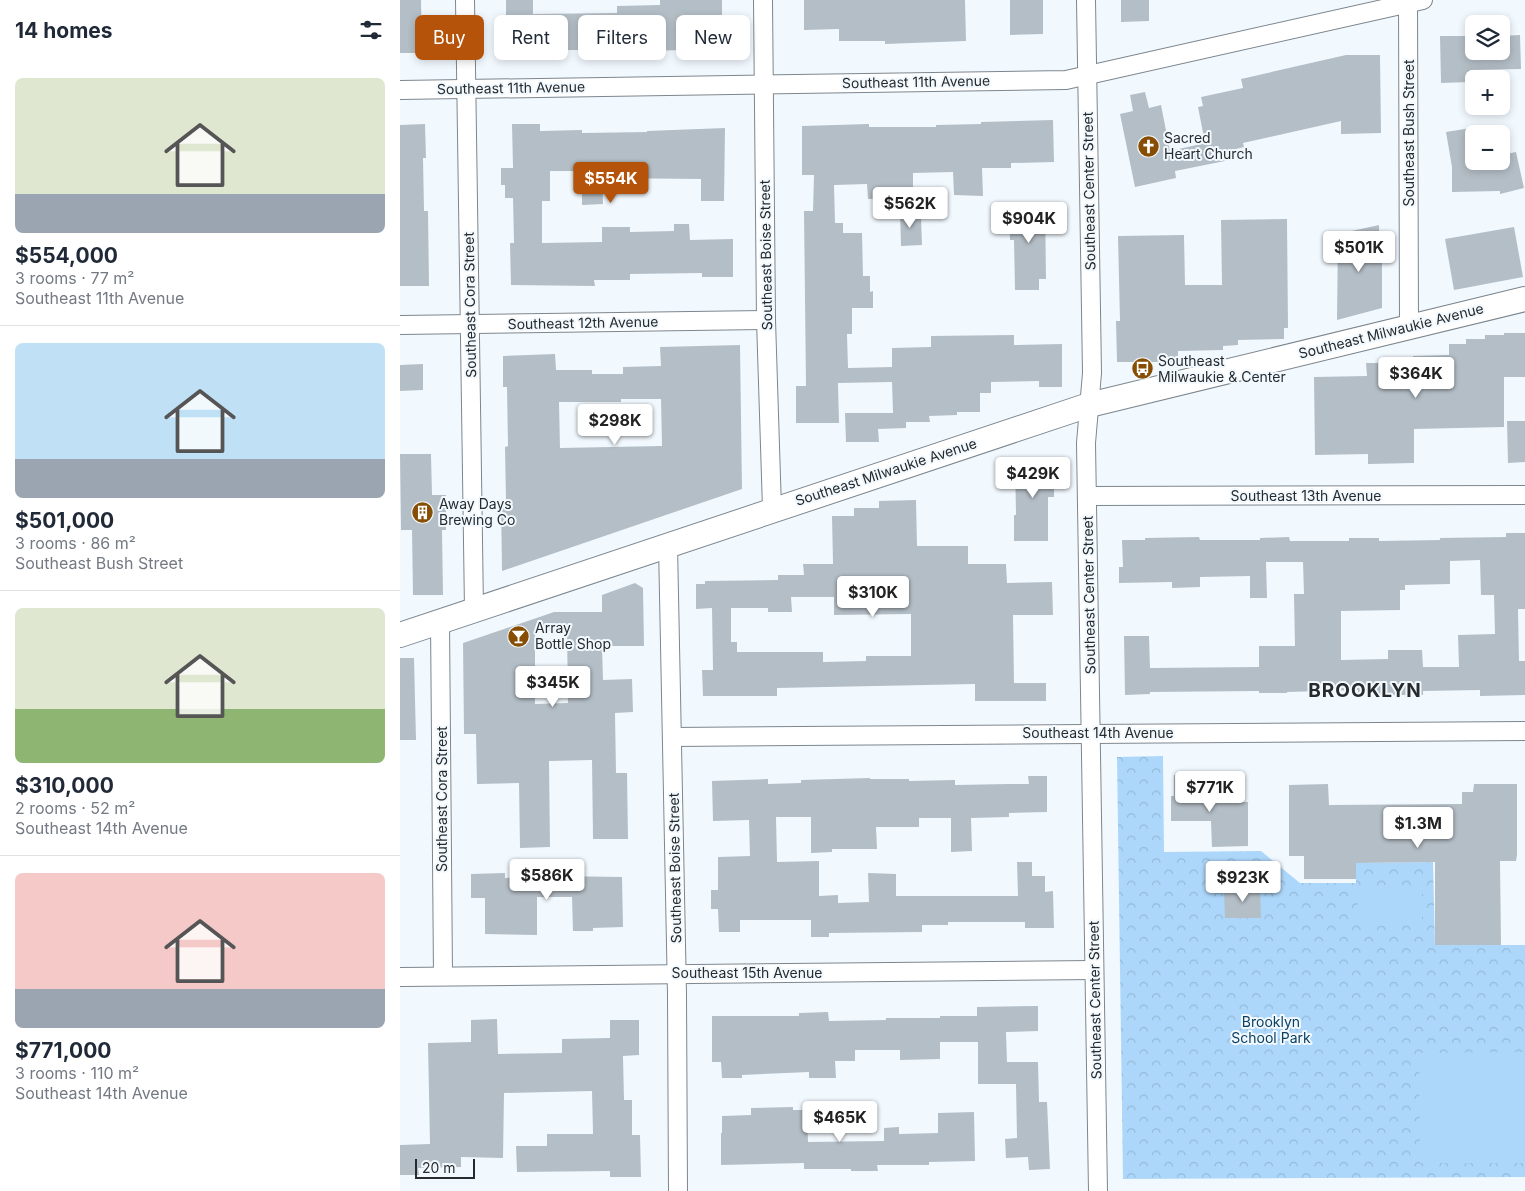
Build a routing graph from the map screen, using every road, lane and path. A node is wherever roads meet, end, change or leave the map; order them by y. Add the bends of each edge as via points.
1 (465, 0) edge
2 (763, 0) edge
3 (1086, 0) edge
4 (1413, 1) edge
5 (1087, 76) junction
6 (765, 83) junction
7 (466, 89) junction
8 (400, 90) edge
9 (1525, 300) edge
10 (766, 320) junction
11 (470, 324) junction
12 (400, 325) edge
13 (1409, 327) junction
14 (1089, 405) junction
15 (1525, 495) edge
16 (1087, 496) junction
17 (772, 509) junction
18 (668, 545) junction
19 (474, 609) junction
20 (440, 621) junction
21 (400, 634) edge
22 (1525, 731) edge
23 (1091, 733) junction
24 (672, 737) junction
25 (1094, 970) junction
26 (676, 973) junction
27 (443, 976) junction
28 (400, 977) edge
29 (678, 1191) edge
30 (1098, 1191) edge

1 - 7 street, Southeast Cora Street
2 - 6 street, Southeast Boise Street
3 - 5 street, Southeast Center Street
4 - 5 street, Southeast 11th Avenue
4 - 13 street, Southeast Bush Street
5 - 6 street, Southeast 11th Avenue via 1066,80
5 - 14 street, Southeast Center Street via 1092,372
6 - 7 street, Southeast 11th Avenue
6 - 10 street, Southeast Boise Street
7 - 8 street, Southeast 11th Avenue
7 - 11 street, Southeast Cora Street
9 - 13 main road, Southeast Milwaukie Avenue
10 - 11 street, Southeast 12th Avenue
10 - 17 street, Southeast Boise Street
11 - 12 street, Southeast 12th Avenue
11 - 19 street, Southeast Cora Street
13 - 14 main road, Southeast Milwaukie Avenue
14 - 16 street, Southeast Center Street
14 - 17 main road, Southeast Milwaukie Avenue
15 - 16 street, Southeast 13th Avenue
16 - 23 street, Southeast Center Street
17 - 18 main road, Southeast Milwaukie Avenue
18 - 19 main road, Southeast Milwaukie Avenue
18 - 24 street, Southeast Boise Street
19 - 20 main road, Southeast Milwaukie Avenue
20 - 21 main road, Southeast Milwaukie Avenue
20 - 27 street, Southeast Cora Street
22 - 23 street, Southeast 14th Avenue
23 - 24 street, Southeast 14th Avenue
23 - 25 street, Southeast Center Street
24 - 26 street, Southeast Boise Street
25 - 26 street, Southeast 15th Avenue
25 - 30 street, Southeast Center Street
26 - 27 street, Southeast 15th Avenue
26 - 29 street, Southeast Boise Street
27 - 28 street, Southeast 15th Avenue

